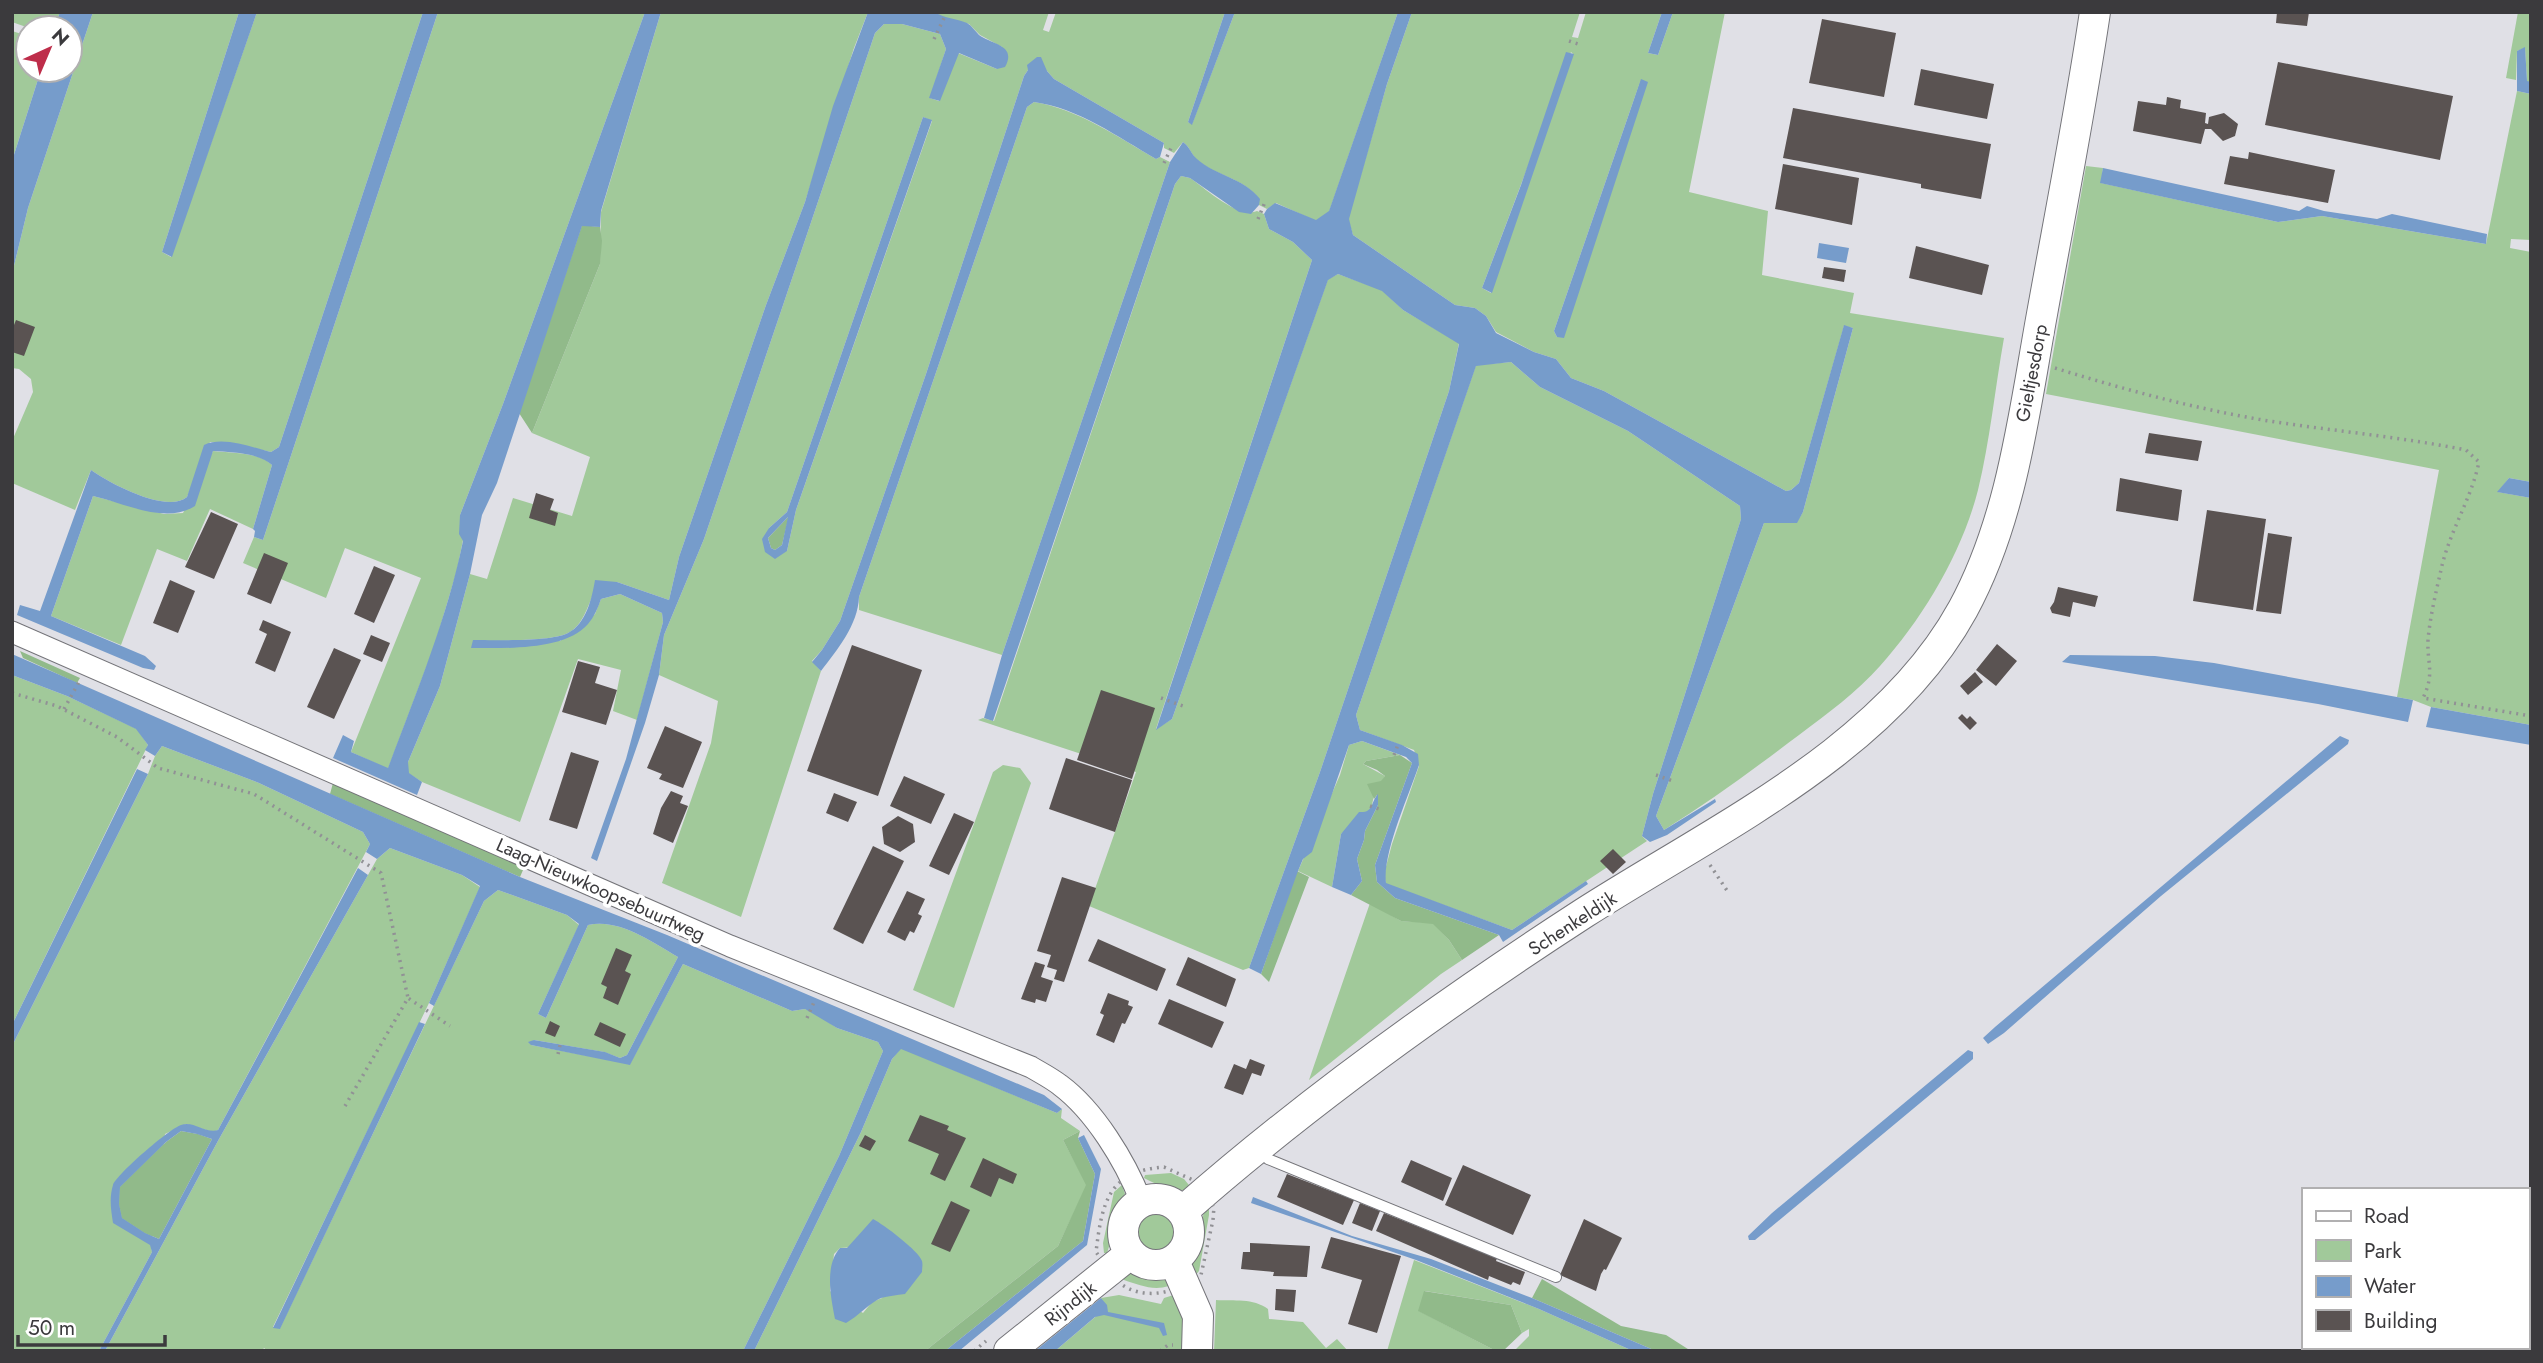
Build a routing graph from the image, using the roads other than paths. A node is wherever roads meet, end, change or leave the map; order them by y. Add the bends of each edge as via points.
1 (2095, 12) edge
2 (12, 632) edge
3 (1890, 704) joint
4 (1258, 1147) junction
5 (1136, 1189) junction
6 (1194, 1201) junction
7 (1130, 1254) junction
8 (1179, 1274) junction
9 (1556, 1277) dead end
10 (1186, 1348) edge
11 (1009, 1351) edge

1 - 3 street, Gieltjesdorp via 2034,360 1999,526 1959,615
2 - 5 street, Laag-Nieuwkoopsebuurtweg via 730,946 1031,1067 1060,1085 1090,1114
3 - 4 street, Schenkeldijk via 1817,765 1582,915 1398,1041
4 - 6 street, Schenkeldijk
4 - 9 lane via 1268,1159
5 - 6 street via 1154,1198
5 - 7 street via 1123,1224 1123,1240
6 - 8 street
7 - 8 street via 1142,1263
7 - 11 street, Rijndijk
8 - 10 street via 1198,1316

